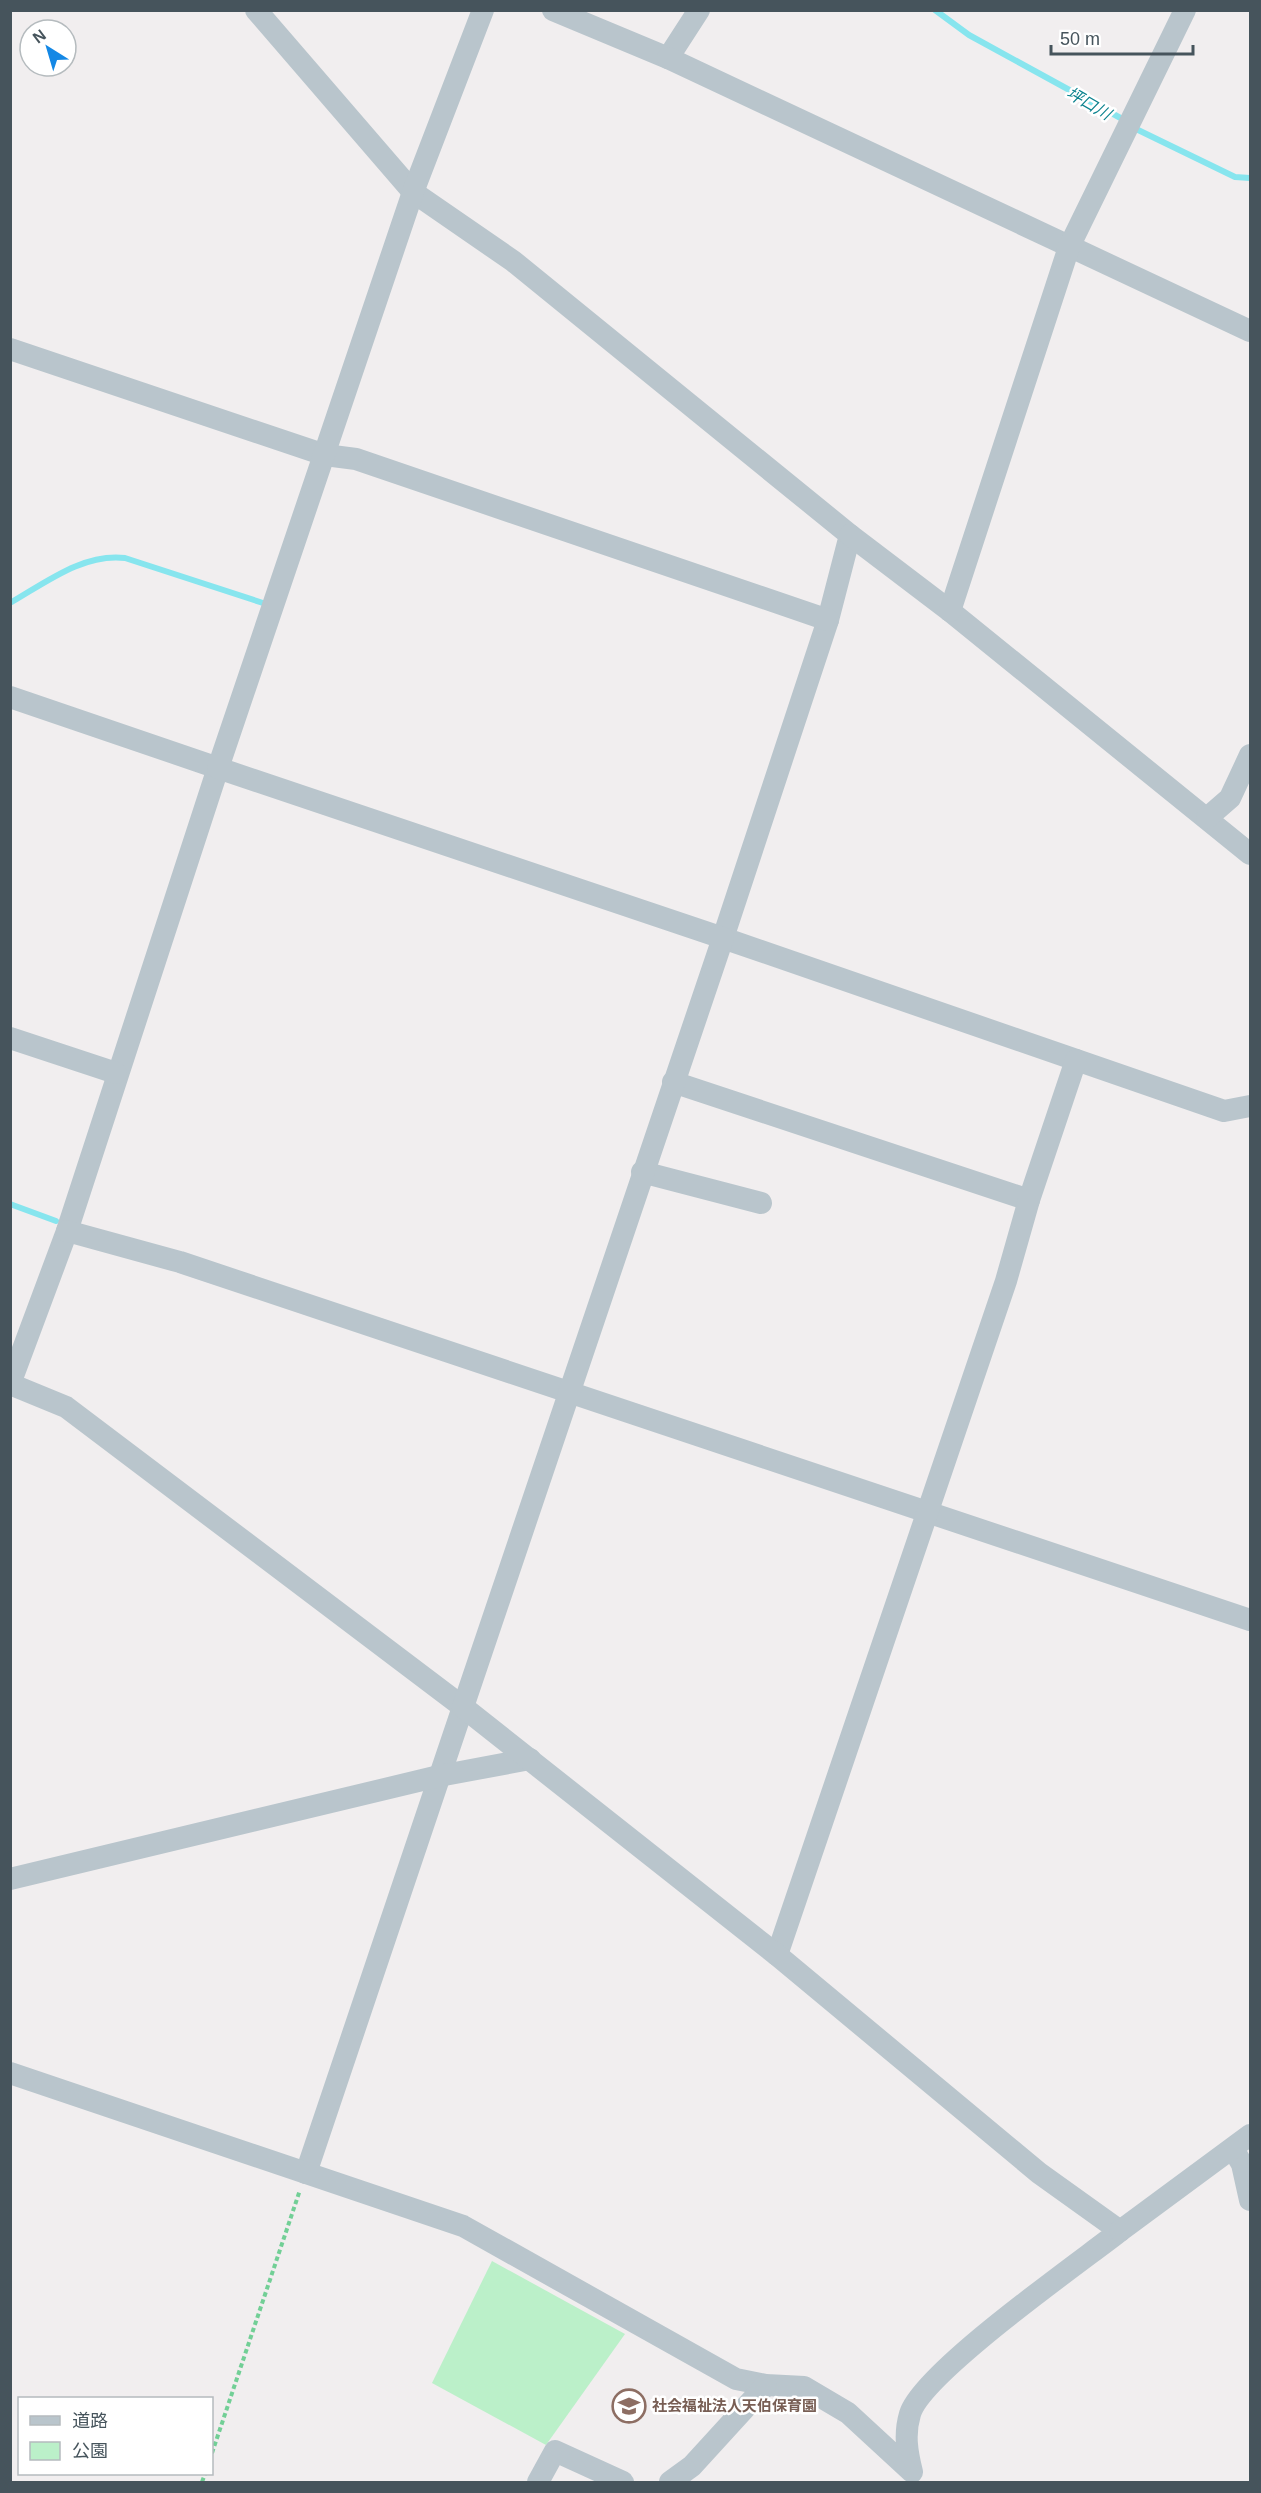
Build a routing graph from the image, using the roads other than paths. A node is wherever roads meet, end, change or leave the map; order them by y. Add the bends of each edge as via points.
1 (256, 10) edge
2 (483, 10) edge
3 (553, 10) edge
4 (699, 10) edge
5 (1185, 10) edge
6 (668, 58) junction
7 (412, 192) junction
8 (1070, 247) junction
9 (1251, 332) edge
10 (10, 349) edge
11 (325, 455) junction
12 (850, 535) junction
13 (950, 611) junction
14 (828, 620) junction
15 (10, 697) edge
16 (1251, 755) edge
17 (218, 768) junction
18 (1207, 818) junction
19 (1251, 854) edge
20 (723, 938) junction
21 (10, 1038) edge
22 (1076, 1060) junction
23 (116, 1073) junction
24 (673, 1082) junction
25 (1251, 1106) edge
26 (642, 1172) junction
27 (1029, 1200) junction
28 (761, 1203) dead end
29 (67, 1231) junction
30 (10, 1384) edge
31 (569, 1393) junction
32 (927, 1511) junction
33 (1251, 1620) edge
34 (463, 1707) junction
35 (530, 1759) junction
36 (439, 1776) junction
37 (10, 1880) edge
38 (777, 1955) junction
39 (10, 2073) edge
40 (1242, 2142) edge
41 (306, 2172) junction
42 (1251, 2200) edge
43 (1120, 2231) junction
44 (766, 2385) junction
45 (916, 2477) edge
46 (538, 2482) edge
47 (623, 2482) edge
48 (670, 2482) edge

1 - 7 street
2 - 7 street
3 - 6 street
4 - 6 street
5 - 8 street
6 - 8 street
7 - 11 street
7 - 12 street via 513,261
8 - 9 street
8 - 13 street
10 - 11 street
11 - 14 street via 356,459
11 - 17 street
12 - 13 street
12 - 14 street
13 - 18 street
14 - 20 street
15 - 17 street
16 - 18 street via 1230,798
17 - 20 street
17 - 23 street
18 - 19 street
20 - 22 street
20 - 24 street
21 - 23 street
22 - 25 street via 1224,1111
22 - 27 street
23 - 29 street
24 - 26 street
24 - 27 street
26 - 28 street
26 - 31 street
27 - 32 street via 1006,1281
29 - 30 street
29 - 31 street via 180,1262
30 - 34 street via 66,1407
31 - 32 street
31 - 34 street
32 - 33 street
32 - 38 street
34 - 35 street
34 - 36 street
35 - 36 street
35 - 38 street
36 - 37 street
36 - 41 street
38 - 43 street via 1040,2173
39 - 41 street
40 - 42 street via 1242,2164
40 - 43 street
41 - 44 street via 463,2226 736,2379
43 - 45 street via 955,2359 925,2389 910,2412 905,2444
44 - 45 street via 804,2387 848,2413
44 - 48 street via 692,2466
46 - 47 street via 555,2451

